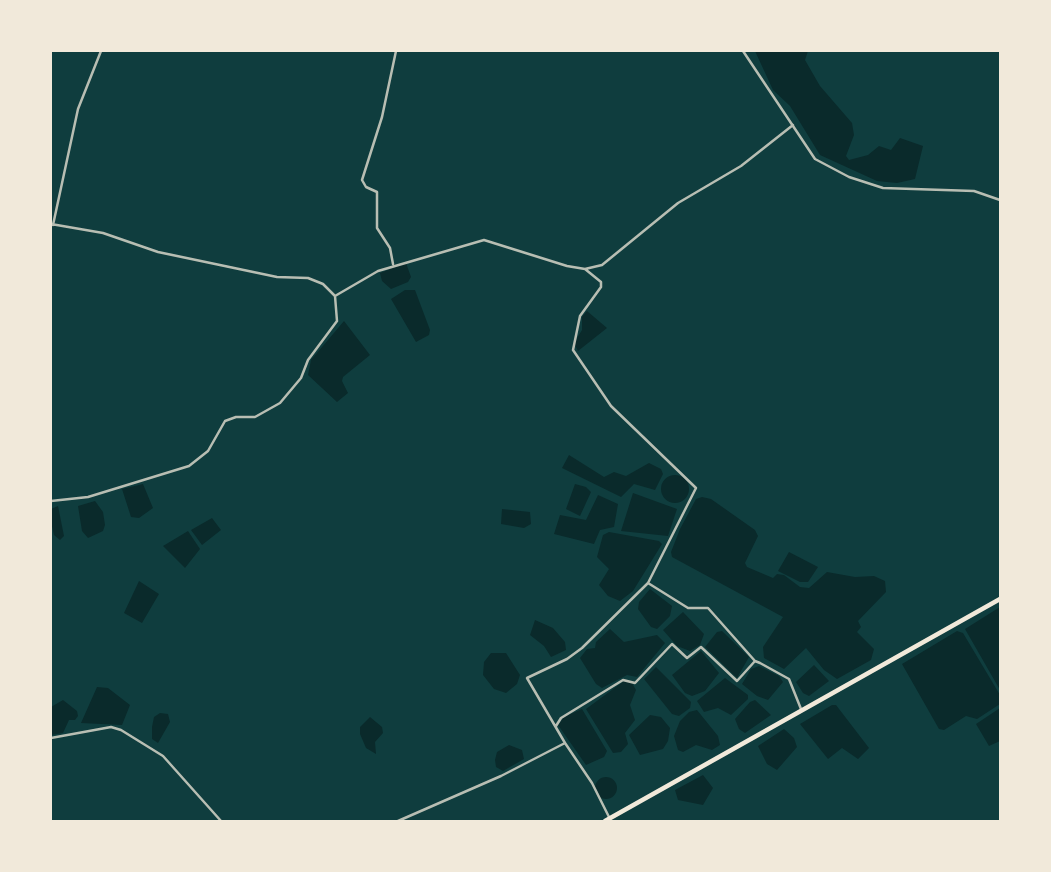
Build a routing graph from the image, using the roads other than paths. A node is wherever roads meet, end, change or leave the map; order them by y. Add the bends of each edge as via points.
1 (101, 51) edge
2 (396, 51) edge
3 (743, 51) edge
4 (793, 125) junction
5 (1000, 200) edge
6 (52, 224) edge
7 (393, 266) junction
8 (585, 269) junction
9 (335, 296) junction
10 (51, 501) edge
11 (648, 583) junction
12 (1000, 599) edge
13 (755, 661) junction
14 (802, 711) junction
15 (556, 726) junction
16 (52, 738) edge
17 (565, 743) junction
18 (607, 820) edge
19 (221, 821) edge
20 (398, 821) edge

1 - 6 street via 79,109
2 - 7 street via 383,117 362,180 377,192 377,228 390,247
3 - 4 street
4 - 5 street via 815,159 849,177 883,188 974,191
4 - 8 street via 741,166 678,203 602,265
6 - 9 street via 103,233 158,252 308,278
7 - 8 street via 484,240
7 - 9 street
8 - 11 street via 601,287 580,316 573,350 611,406 696,488
9 - 10 street via 338,321 280,403 255,417 225,421 208,451 190,466 88,497
11 - 13 street via 688,608 708,608
11 - 15 street via 582,648 527,678
12 - 14 main road
13 - 14 street via 789,678
13 - 15 street via 737,681 701,647 687,658 672,644 635,683 623,680 561,718
14 - 18 main road
15 - 17 street
16 - 19 street via 111,727 144,742 163,756
17 - 18 street via 592,783
17 - 20 street

